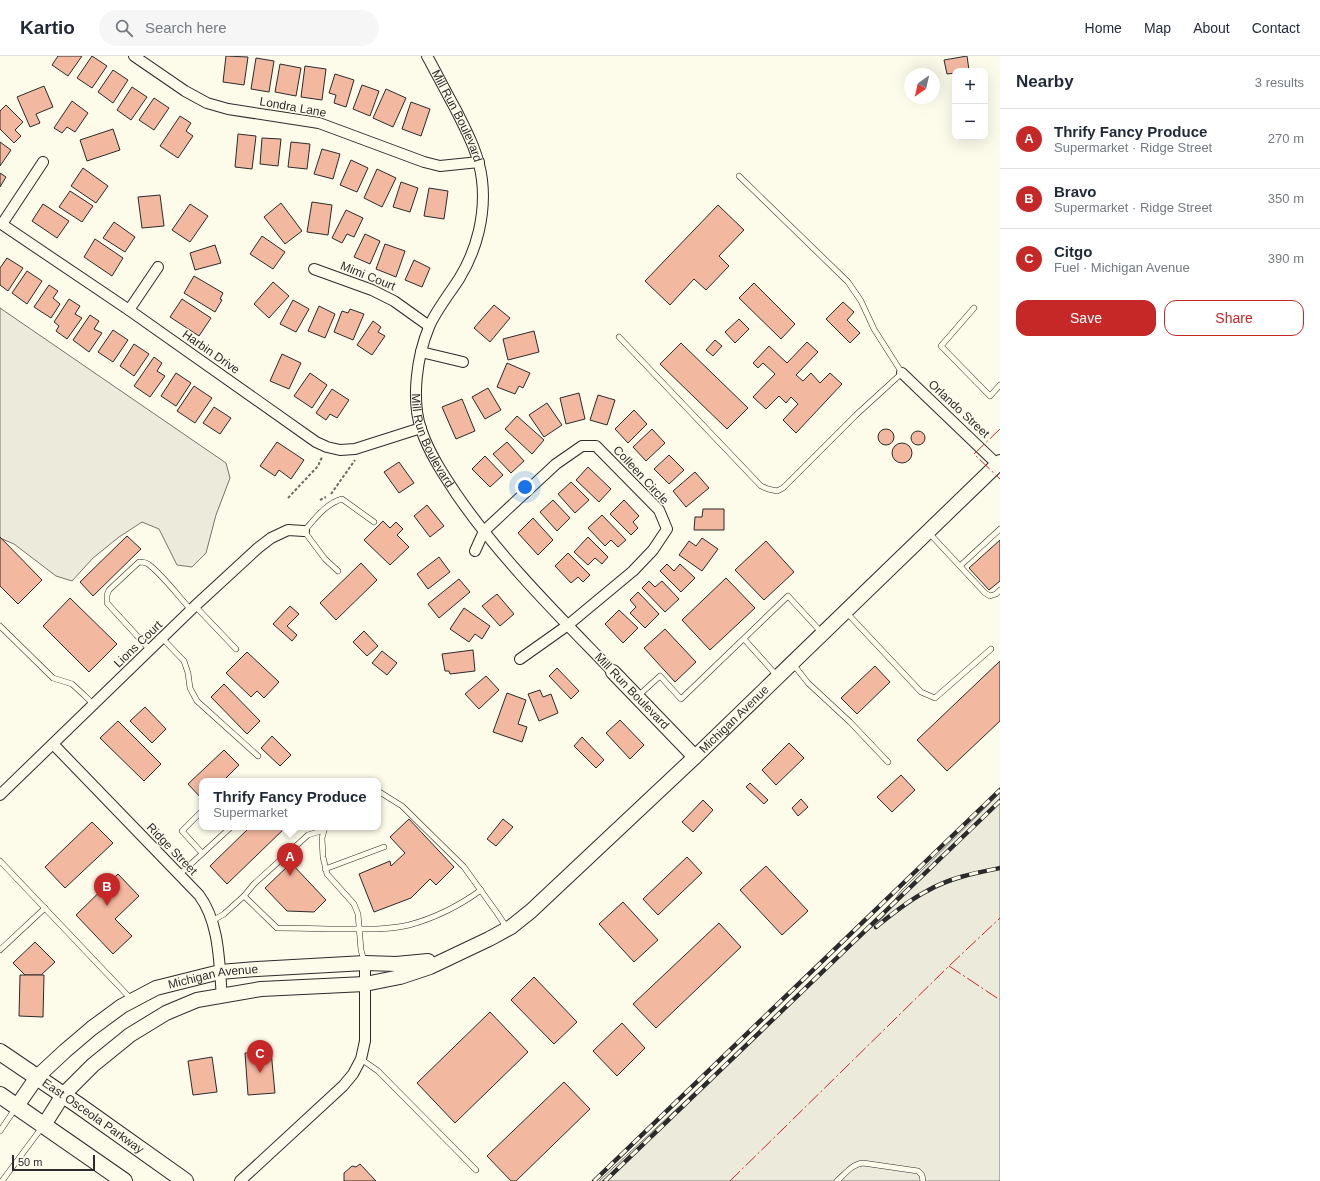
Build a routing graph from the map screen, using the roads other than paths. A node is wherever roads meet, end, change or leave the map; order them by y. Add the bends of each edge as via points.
1 (134, 56) edge
2 (427, 56) edge
3 (43, 162) dead end
4 (479, 162) junction
5 (739, 176) dead end
6 (1, 224) edge
7 (158, 267) dead end
8 (314, 269) dead end
9 (974, 308) dead end
10 (129, 310) junction
11 (429, 326) junction
12 (619, 337) dead end
13 (421, 352) junction
14 (462, 362) dead end
15 (902, 373) junction
16 (1000, 385) edge
17 (421, 428) junction
18 (999, 464) edge
19 (374, 522) dead end
20 (1000, 529) edge
21 (304, 531) junction
22 (484, 531) junction
23 (928, 532) junction
24 (476, 551) dead end
25 (960, 566) junction
26 (338, 571) dead end
27 (1000, 590) edge
28 (193, 608) junction
29 (845, 612) junction
30 (568, 625) junction
31 (0, 626) edge
32 (823, 633) junction
33 (162, 638) junction
34 (744, 639) junction
35 (236, 649) dead end
36 (991, 649) dead end
37 (150, 650) junction
38 (520, 659) dead end
39 (792, 663) junction
40 (613, 672) joint
41 (778, 677) junction
42 (637, 696) junction
43 (94, 705) junction
44 (53, 744) junction
45 (258, 756) dead end
46 (695, 757) junction
47 (888, 762) dead end
48 (381, 793) edge
49 (0, 795) edge
50 (199, 814) edge
51 (228, 830) edge
52 (320, 830) edge
53 (324, 830) edge
54 (384, 848) dead end
55 (202, 853) junction
56 (0, 861) edge
57 (325, 868) junction
58 (179, 875) junction
59 (481, 890) junction
60 (244, 896) junction
61 (45, 908) junction
62 (212, 921) junction
63 (359, 929) junction
64 (507, 929) junction
65 (0, 950) edge
66 (454, 956) junction
67 (365, 963) junction
68 (220, 972) junction
69 (365, 984) junction
70 (222, 997) junction
71 (133, 1000) junction
72 (0, 1052) edge
73 (361, 1059) junction
74 (37, 1077) junction
75 (0, 1095) edge
76 (63, 1095) junction
77 (17, 1106) junction
78 (44, 1125) junction
79 (0, 1131) edge
80 (476, 1170) dead end
81 (2, 1181) edge
82 (124, 1181) edge
83 (185, 1181) edge
84 (240, 1181) edge
85 (837, 1181) edge
86 (923, 1181) edge

1 - 4 street, Londra Lane via 185,91 207,103 228,110 319,123 440,166
2 - 4 street, Mill Run Boulevard via 471,140
3 - 6 street
4 - 11 street, Mill Run Boulevard via 483,201 480,226 472,252 460,276
5 - 15 lane via 848,282
6 - 10 street, Harbin Drive
7 - 10 street
8 - 11 street, Mimi Court via 372,290 394,301
9 - 16 lane via 941,346 990,396
10 - 17 street, Harbin Drive via 316,442 327,447 340,450 355,449
11 - 13 street, Mill Run Boulevard
12 - 15 lane via 761,486 777,491
13 - 14 street
13 - 17 street, Mill Run Boulevard via 416,402
15 - 18 street, Orlando Street
17 - 22 street, Mill Run Boulevard via 444,476
18 - 23 main road, Michigan Avenue
19 - 21 lane via 342,499 323,509
20 - 25 lane
21 - 26 lane via 325,559
21 - 28 street, Lions Court via 288,530 271,538
22 - 24 street
22 - 30 street, Mill Run Boulevard
22 - 30 street, Colleen Circle via 556,464 582,446 596,446 659,510 667,529 653,550
23 - 25 lane
23 - 29 main road, Michigan Avenue
25 - 27 lane via 985,593 990,596
28 - 33 street, Lions Court
28 - 35 lane
28 - 37 lane via 144,562 139,562 108,590 107,603
29 - 32 main road, Michigan Avenue
29 - 36 lane via 921,692 935,698
30 - 38 street
30 - 40 street, Mill Run Boulevard
31 - 43 lane via 53,678 72,684
32 - 34 lane via 788,596
32 - 39 main road, Michigan Avenue
33 - 37 street, Lions Court
33 - 45 lane via 184,661 190,688 197,701
34 - 41 lane
34 - 42 lane via 681,700 660,676
37 - 43 street, Lions Court
39 - 41 main road, Michigan Avenue
39 - 47 lane via 808,684 850,722
40 - 42 main road, Mill Run Boulevard
41 - 46 main road, Michigan Avenue
42 - 46 main road, Mill Run Boulevard
43 - 44 street, Lions Court
44 - 49 street, Lions Court
44 - 58 street, Ridge Street
46 - 64 main road, Michigan Avenue via 531,911
48 - 59 lane via 402,806 464,867
50 - 55 lane via 182,831
51 - 55 lane
52 - 60 lane via 308,835
53 - 57 lane via 322,838
54 - 57 lane
55 - 58 lane
56 - 61 lane
57 - 63 lane via 326,874 354,904
58 - 62 street, Ridge Street via 204,902
59 - 63 lane via 466,901 426,920 388,928
59 - 64 lane
60 - 62 lane
60 - 63 lane via 277,928
61 - 65 lane
61 - 71 lane
62 - 68 street, Ridge Street
63 - 67 lane
64 - 66 main road, Michigan Avenue
66 - 67 main road, Michigan Avenue via 424,962
66 - 69 main road, Michigan Avenue via 400,977
67 - 68 main road, Michigan Avenue
67 - 69 street
68 - 70 street, Ridge Street
68 - 71 main road, Michigan Avenue via 156,988
69 - 70 main road, Michigan Avenue via 261,990
69 - 73 street via 365,1041
70 - 76 main road, Michigan Avenue via 197,1000 166,1013 130,1034
71 - 74 main road, Michigan Avenue via 92,1028
72 - 74 main road, East Osceola Parkway
73 - 80 lane via 378,1071
73 - 84 street via 343,1086
74 - 76 main road, East Osceola Parkway
74 - 77 main road, Michigan Avenue
75 - 77 main road
76 - 78 main road, Michigan Avenue
76 - 83 main road, East Osceola Parkway
77 - 78 main road
77 - 79 lane
78 - 81 lane
78 - 82 main road
85 - 86 lane via 851,1167 863,1163 918,1171

